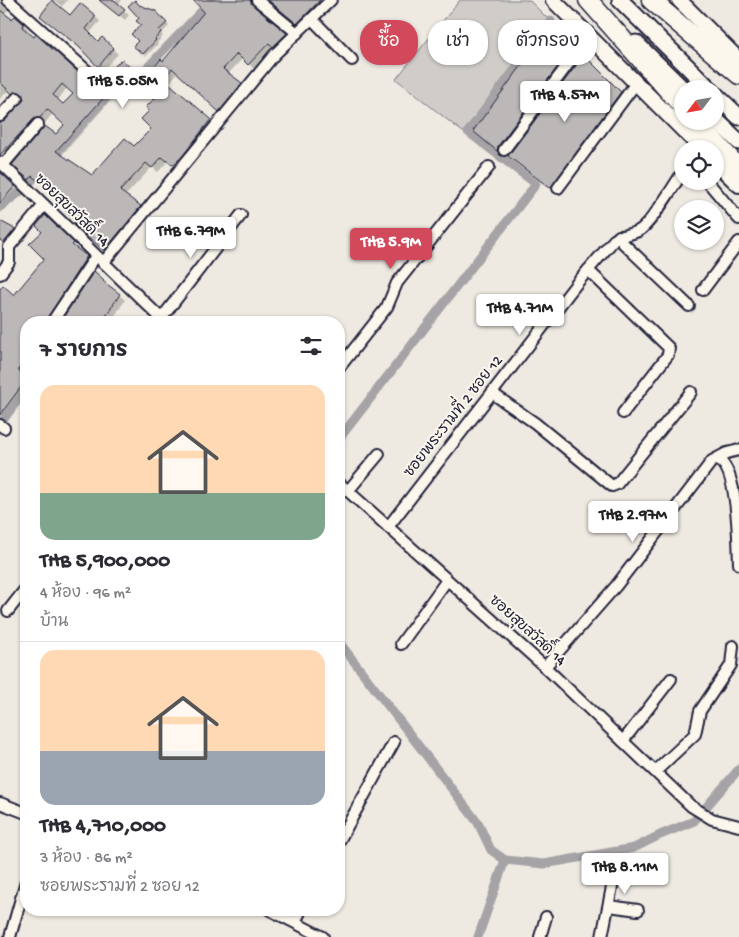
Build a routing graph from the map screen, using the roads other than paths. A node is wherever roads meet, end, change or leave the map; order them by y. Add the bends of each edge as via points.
1 (8, 0) edge
2 (257, 0) edge
3 (553, 0) edge
4 (590, 0) edge
5 (620, 0) edge
6 (651, 0) edge
7 (664, 0) edge
8 (327, 1) edge
9 (683, 1) edge
10 (312, 19) junction
11 (573, 20) edge
12 (297, 33) junction
13 (597, 44) edge
14 (352, 60) dead end
15 (739, 60) edge
16 (567, 65) edge
17 (739, 74) edge
18 (674, 80) edge
19 (701, 80) edge
20 (636, 83) junction
21 (105, 87) dead end
22 (674, 97) edge
23 (17, 98) dead end
24 (724, 103) edge
25 (0, 116) edge
26 (739, 117) edge
27 (38, 124) dead end
28 (724, 128) edge
29 (703, 130) edge
30 (691, 140) edge
31 (739, 142) edge
32 (504, 150) dead end
33 (728, 163) edge
34 (1, 164) edge
35 (489, 167) dead end
36 (674, 185) edge
37 (739, 186) edge
38 (558, 188) dead end
39 (715, 190) edge
40 (44, 205) junction
41 (241, 215) dead end
42 (739, 219) edge
43 (619, 236) junction
44 (739, 242) edge
45 (100, 259) junction
46 (588, 270) junction
47 (0, 274) edge
48 (703, 290) dead end
49 (689, 306) dead end
50 (57, 316) edge
51 (158, 316) edge
52 (167, 316) edge
53 (345, 360) edge
54 (691, 392) dead end
55 (492, 393) junction
56 (623, 413) dead end
57 (739, 450) edge
58 (379, 454) dead end
59 (716, 459) junction
60 (345, 488) edge
61 (348, 491) junction
62 (388, 527) junction
63 (738, 527) edge
64 (739, 564) edge
65 (447, 580) junction
66 (20, 596) edge
67 (8, 611) dead end
68 (401, 644) dead end
69 (733, 646) dead end
70 (545, 667) junction
71 (671, 679) dead end
72 (622, 741) junction
73 (394, 742) dead end
74 (656, 771) junction
75 (0, 803) edge
76 (20, 811) edge
77 (739, 826) edge
78 (345, 830) edge
79 (617, 862) dead end
80 (20, 902) edge
81 (608, 906) junction
82 (638, 910) dead end
83 (282, 916) edge
84 (298, 916) edge
85 (546, 917) dead end
86 (295, 922) junction
87 (10, 937) edge
88 (323, 937) edge
89 (540, 937) edge
90 (602, 937) edge

1 - 21 street
2 - 12 street
3 - 11 main road
4 - 18 main road
4 - 22 highway
5 - 19 main road
6 - 17 highway
7 - 17 highway
8 - 10 street
9 - 15 main road
10 - 12 street
10 - 14 street
12 - 45 street
13 - 20 main road
16 - 32 street
20 - 30 main road
20 - 38 street
23 - 25 street
24 - 26 main road
27 - 34 street
28 - 31 main road
29 - 33 highway
33 - 37 main road
34 - 40 street, ซอยสุขสวัสดิ์ 14
35 - 53 street via 402,276 387,307
36 - 43 street, ซอยพระรามที่ 2 ซอย 12 via 647,224 639,231
39 - 42 street
40 - 45 street, ซอยสุขสวัสดิ์ 14
40 - 47 street via 9,247 9,262
41 - 52 street
43 - 46 street, ซอยพระรามที่ 2 ซอย 12
43 - 49 street
44 - 48 street
45 - 50 street
45 - 51 street, ซอยสุขสวัสดิ์ 14
46 - 55 street, ซอยพระรามที่ 2 ซอย 12
46 - 56 street via 669,348 668,355
54 - 55 street via 617,484 612,486 535,423
55 - 62 street, ซอยพระรามที่ 2 ซอย 12
57 - 59 street
58 - 61 street
59 - 63 street via 729,471
59 - 70 street via 616,586
60 - 61 street, ซอยสุขสวัสดิ์ 14
61 - 62 street, ซอยสุขสวัสดิ์ 14
62 - 65 street, ซอยสุขสวัสดิ์ 14
63 - 64 street
65 - 68 street
65 - 70 street, ซอยสุขสวัสดิ์ 14
66 - 67 street
69 - 74 street via 731,665 700,711 695,734
70 - 72 street, ซอยสุขสวัสดิ์ 14
71 - 72 street
72 - 74 street, ซอยสุขสวัสดิ์ 14
73 - 78 street
74 - 77 street, ซอยสุขสวัสดิ์ 14 via 691,806 712,819
75 - 76 street
79 - 81 street
80 - 87 street
81 - 82 street
81 - 90 street
83 - 86 street
84 - 86 street
85 - 89 street
86 - 88 street

